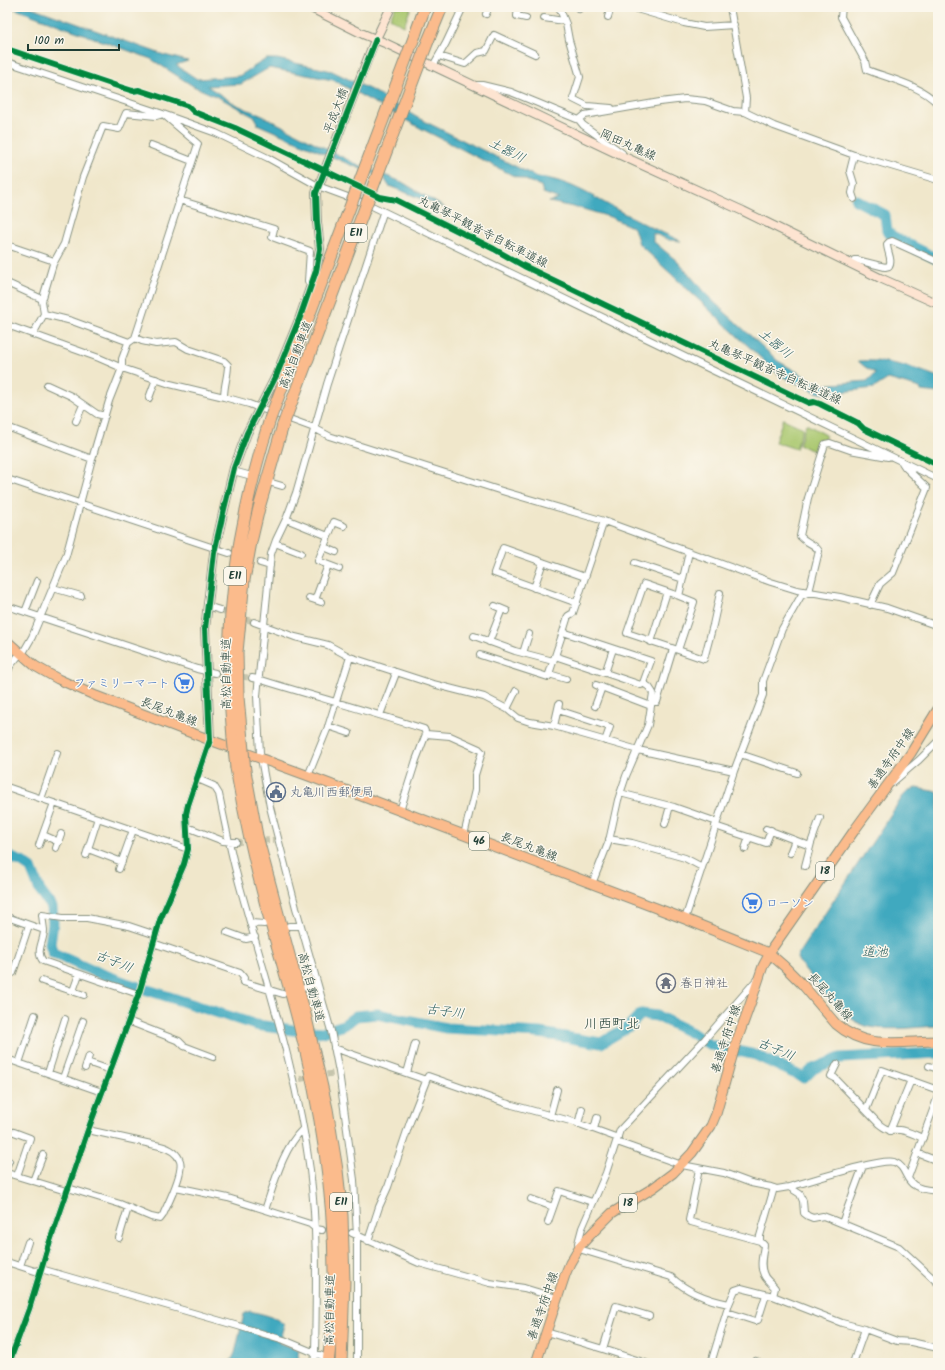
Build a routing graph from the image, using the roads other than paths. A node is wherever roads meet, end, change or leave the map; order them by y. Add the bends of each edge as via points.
1 (309, 7) edge
2 (391, 7) edge
3 (425, 7) edge
4 (442, 7) edge
5 (463, 7) edge
6 (489, 7) edge
7 (518, 7) edge
8 (559, 7) edge
9 (611, 7) edge
10 (630, 7) edge
11 (730, 7) edge
12 (842, 7) edge
13 (486, 14) dead end
14 (608, 17) dead end
15 (526, 18) dead end
16 (544, 18) dead end
17 (564, 21) junction
18 (734, 25) junction
19 (376, 39) junction
20 (535, 54) dead end
21 (439, 56) junction
22 (7, 62) edge
23 (433, 66) junction
24 (473, 85) junction
25 (938, 104) edge
26 (621, 108) junction
27 (744, 112) junction
28 (163, 114) junction
29 (579, 120) junction
30 (151, 145) dead end
31 (854, 155) junction
32 (633, 161) junction
33 (192, 162) junction
34 (938, 180) edge
35 (319, 183) junction
36 (854, 199) dead end
37 (179, 200) junction
38 (384, 213) junction
39 (7, 246) edge
40 (54, 261) junction
41 (938, 262) edge
42 (852, 264) junction
43 (7, 284) edge
44 (311, 286) junction
45 (42, 299) junction
46 (938, 304) edge
47 (44, 314) junction
48 (7, 325) edge
49 (34, 334) junction
50 (135, 338) junction
51 (129, 342) junction
52 (122, 368) junction
53 (156, 379) junction
54 (47, 385) dead end
55 (224, 396) junction
56 (149, 398) dead end
57 (83, 405) junction
58 (260, 409) junction
59 (105, 416) junction
60 (76, 421) dead end
61 (7, 427) edge
62 (314, 428) junction
63 (92, 459) junction
64 (899, 460) junction
65 (233, 471) junction
66 (248, 475) dead end
67 (7, 479) edge
68 (938, 479) edge
69 (272, 483) dead end
70 (282, 486) dead end
71 (79, 503) junction
72 (286, 519) junction
73 (604, 521) junction
74 (344, 526) dead end
75 (328, 536) junction
76 (275, 543) junction
77 (324, 547) junction
78 (215, 549) junction
79 (336, 552) dead end
80 (689, 552) junction
81 (229, 553) dead end
82 (301, 553) dead end
83 (543, 562) junction
84 (260, 563) dead end
85 (635, 563) dead end
86 (328, 565) junction
87 (270, 566) junction
88 (339, 569) dead end
89 (585, 577) junction
90 (683, 579) junction
91 (37, 581) dead end
92 (53, 588) junction
93 (534, 588) junction
94 (668, 592) junction
95 (809, 592) junction
96 (720, 593) dead end
97 (81, 596) dead end
98 (680, 596) junction
99 (322, 602) dead end
100 (576, 603) junction
101 (870, 605) junction
102 (7, 606) edge
103 (207, 606) junction
104 (495, 606) dead end
105 (220, 610) tunnel mouth
106 (25, 612) junction
107 (41, 617) junction
108 (254, 622) tunnel mouth
109 (264, 625) junction
110 (938, 626) edge
111 (563, 632) junction
112 (529, 634) dead end
113 (474, 636) dead end
114 (7, 641) edge
115 (488, 642) junction
116 (651, 642) junction
117 (613, 649) junction
118 (675, 650) junction
119 (523, 653) junction
120 (20, 654) junction
121 (480, 655) dead end
122 (350, 657) junction
123 (554, 659) junction
124 (206, 671) junction
125 (394, 671) junction
126 (215, 673) tunnel mouth
127 (605, 673) junction
128 (7, 674) edge
129 (549, 674) junction
130 (255, 678) junction
131 (566, 679) dead end
132 (643, 683) junction
133 (516, 691) dead end
134 (336, 703) junction
135 (652, 704) junction
136 (595, 706) dead end
137 (507, 709) junction
138 (938, 709) edge
139 (380, 715) junction
140 (328, 726) junction
141 (554, 726) junction
142 (349, 733) dead end
143 (426, 734) junction
144 (237, 739) junction
145 (210, 740) junction
146 (605, 741) junction
147 (938, 741) edge
148 (638, 750) junction
149 (56, 753) dead end
150 (740, 754) junction
151 (261, 759) junction
152 (734, 771) junction
153 (797, 773) dead end
154 (308, 776) junction
155 (198, 779) junction
156 (888, 784) junction
157 (7, 787) edge
158 (620, 793) junction
159 (42, 799) junction
160 (54, 803) junction
161 (670, 806) junction
162 (400, 811) junction
163 (98, 818) junction
164 (820, 818) dead end
165 (665, 824) dead end
166 (716, 824) junction
167 (187, 827) junction
168 (133, 830) junction
169 (61, 834) dead end
170 (43, 835) junction
171 (464, 835) junction
172 (749, 837) junction
173 (609, 839) junction
174 (794, 840) junction
175 (59, 842) junction
176 (233, 842) junction
177 (39, 845) dead end
178 (810, 846) junction
179 (56, 848) dead end
180 (188, 849) junction
181 (745, 849) dead end
182 (790, 854) dead end
183 (122, 862) junction
184 (805, 866) dead end
185 (702, 868) junction
186 (119, 869) dead end
187 (592, 884) junction
188 (7, 917) edge
189 (684, 919) junction
190 (250, 923) junction
191 (264, 924) dead end
192 (29, 925) junction
193 (289, 926) dead end
194 (301, 926) junction
195 (44, 930) junction
196 (227, 932) dead end
197 (156, 935) junction
198 (255, 937) junction
199 (153, 943) junction
200 (769, 953) junction
201 (13, 973) dead end
202 (79, 974) junction
203 (760, 975) junction
204 (42, 981) dead end
205 (317, 984) junction
206 (306, 987) dead end
207 (73, 991) junction
208 (270, 991) junction
209 (138, 994) junction
210 (283, 994) dead end
211 (84, 995) dead end
212 (35, 1015) dead end
213 (66, 1019) dead end
214 (83, 1021) dead end
215 (128, 1022) junction
216 (938, 1041) edge
217 (308, 1044) junction
218 (415, 1044) dead end
219 (334, 1048) junction
220 (213, 1057) dead end
221 (7, 1059) edge
222 (87, 1062) dead end
223 (19, 1063) junction
224 (837, 1064) dead end
225 (929, 1066) dead end
226 (938, 1069) edge
227 (110, 1070) junction
228 (48, 1073) junction
229 (407, 1073) junction
230 (63, 1078) junction
231 (426, 1080) junction
232 (911, 1080) junction
233 (557, 1090) dead end
234 (938, 1090) edge
235 (102, 1092) junction
236 (938, 1096) edge
237 (582, 1109) dead end
238 (866, 1110) junction
239 (550, 1116) junction
240 (597, 1118) dead end
241 (578, 1124) junction
242 (303, 1129) junction
243 (594, 1129) junction
244 (88, 1130) junction
245 (890, 1131) junction
246 (14, 1132) dead end
247 (922, 1138) junction
248 (618, 1140) junction
249 (917, 1153) junction
250 (43, 1155) dead end
251 (938, 1161) edge
252 (682, 1165) junction
253 (863, 1166) junction
254 (699, 1169) junction
255 (7, 1173) edge
256 (17, 1176) junction
257 (908, 1178) junction
258 (33, 1181) junction
259 (176, 1187) junction
260 (789, 1187) junction
261 (774, 1188) junction
262 (67, 1189) junction
263 (938, 1191) edge
264 (531, 1199) dead end
265 (592, 1202) junction
266 (553, 1207) junction
267 (128, 1208) junction
268 (265, 1210) junction
269 (548, 1222) dead end
270 (842, 1223) junction
271 (319, 1229) junction
272 (354, 1235) junction
273 (119, 1238) dead end
274 (368, 1241) junction
275 (760, 1241) junction
276 (28, 1242) dead end
277 (579, 1247) junction
278 (7, 1262) edge
279 (20, 1266) junction
280 (41, 1269) junction
281 (938, 1283) edge
282 (766, 1295) junction
283 (773, 1296) junction
284 (558, 1298) junction
285 (729, 1304) junction
286 (727, 1312) junction
287 (649, 1316) dead end
288 (865, 1329) junction
289 (546, 1332) junction
290 (938, 1348) edge
291 (603, 1349) junction
292 (315, 1354) junction
293 (325, 1360) edge
294 (9, 1363) edge
295 (314, 1363) edge
296 (341, 1363) edge
297 (357, 1363) edge
298 (536, 1363) edge
299 (646, 1363) edge
300 (711, 1363) edge
301 (853, 1363) edge

1 - 19 main road, 岡田丸亀線
2 - 19 main road, 平成大橋
3 - 144 highway, 高松自動車道 / E11, bridge via 270,419 255,469 234,578 229,652 230,698
4 - 144 highway, 高松自動車道 / E11, bridge via 283,425 257,515 244,580 237,652
5 - 21 street
6 - 13 street
7 - 15 street via 517,16
8 - 17 street
9 - 14 street
10 - 18 street via 684,24 704,27
11 - 18 street
12 - 25 street via 841,17 865,61 867,70 917,89
16 - 17 street
17 - 26 street via 580,77 573,99 587,106
18 - 27 street via 746,98
19 - 23 main road, 岡田丸亀線
19 - 35 main road, 平成大橋
20 - 21 street via 494,35 486,51 477,53 465,64
21 - 23 street
22 - 28 street
23 - 24 main road, 岡田丸亀線
24 - 29 street via 511,92
24 - 32 main road, 岡田丸亀線
26 - 27 street via 685,99 705,101 733,111
26 - 29 street via 585,115
27 - 31 street via 774,126
28 - 33 street via 198,144
28 - 35 street via 216,134
28 - 40 street via 156,116 126,113 119,130 102,126 83,177 64,244
29 - 32 street
30 - 33 street
31 - 34 street
31 - 36 street via 850,171 854,184
32 - 42 main road, 岡田丸亀線
33 - 37 street
35 - 38 street
35 - 44 main road, 平成大橋 via 316,205 320,249
37 - 44 street via 274,229 272,237 310,251 308,281
37 - 50 street
38 - 62 street
38 - 64 street
39 - 40 street
40 - 45 street
41 - 42 street via 892,241 887,244 890,260 888,266 857,260
42 - 46 main road, 岡田丸亀線
43 - 45 street
44 - 58 main road, 平成大橋 via 282,362
45 - 47 street
47 - 49 street
47 - 51 street via 72,321
48 - 49 street
49 - 52 street
50 - 51 street
50 - 55 street via 156,344 176,342 188,349 224,361 228,365
51 - 52 street via 122,359
52 - 53 street
52 - 59 street
53 - 55 street
53 - 56 street
54 - 57 street via 71,396
55 - 58 street
57 - 59 street
57 - 60 street
58 - 62 street
58 - 65 main road, 平成大橋
59 - 63 street
61 - 63 street
62 - 72 street
62 - 73 street via 357,445
63 - 71 street
64 - 68 street
64 - 95 street via 850,450 830,443 825,444 808,498 800,536 816,546 819,551
64 - 101 street via 928,488 893,573 880,584
65 - 66 street
65 - 78 main road, 平成大橋
67 - 71 street
69 - 70 street
71 - 78 street
71 - 92 street via 66,556
72 - 75 street
72 - 76 street
73 - 80 street
73 - 89 street
74 - 75 street via 334,522
75 - 77 street
76 - 82 street
76 - 87 street
77 - 79 street
77 - 86 street via 318,561
78 - 81 street
78 - 103 main road, 平成大橋
80 - 90 street
80 - 95 street via 771,582
83 - 89 street
83 - 93 street
83 - 93 street via 503,548 494,573
84 - 87 street
85 - 90 street
86 - 88 street
86 - 99 street via 312,599
87 - 109 street
89 - 100 street
90 - 98 street
91 - 106 street
92 - 97 street
92 - 107 street
93 - 100 street
94 - 98 street
94 - 116 street
94 - 116 street via 644,584 626,633
95 - 101 street
95 - 150 street via 801,596 782,628 763,681 763,695
96 - 118 street via 704,659
98 - 118 street via 694,602
100 - 111 street
101 - 110 street via 887,608
102 - 106 street
103 - 105 street
103 - 124 main road, 平成大橋
104 - 115 street via 505,610
106 - 107 street
107 - 120 street via 32,637
107 - 124 street
108 - 109 street
109 - 122 street via 295,637 328,645
109 - 130 street
111 - 117 street
111 - 123 street
112 - 119 street
113 - 115 street
114 - 120 main road, 長尾丸亀線 / 46
115 - 119 street
116 - 118 street
117 - 127 street
117 - 132 street via 651,661
118 - 135 street via 657,702
119 - 123 street
120 - 128 street
120 - 145 main road, 長尾丸亀線 / 46 via 58,679
121 - 129 street via 548,677
122 - 125 street
122 - 134 street
123 - 127 street
123 - 129 street
124 - 126 street
124 - 145 main road, 平成大橋
125 - 137 street via 484,697
125 - 139 street via 395,676
127 - 132 street via 641,685
129 - 131 street
130 - 134 street
130 - 151 street
132 - 135 street via 654,693
133 - 137 street
134 - 139 street
134 - 140 street
135 - 136 street via 627,700 599,686
135 - 148 street via 648,725
137 - 141 street via 518,718
138 - 156 main road, 善通寺府中線 / 18 via 918,743
139 - 143 street via 424,729
140 - 142 street
140 - 154 street
141 - 146 street
141 - 146 street via 559,707 610,727
143 - 162 street
143 - 171 street via 450,736 482,752
144 - 217 highway, 高松自動車道 / E11, bridge via 250,837 266,904
145 - 151 main road, 長尾丸亀線 / 46
145 - 155 street
146 - 148 street
147 - 156 street via 894,782
148 - 152 street
148 - 158 street
149 - 159 street
150 - 152 street
150 - 153 street
151 - 154 main road, 長尾丸亀線 / 46
151 - 194 street via 276,839
152 - 166 street
154 - 162 main road, 長尾丸亀線 / 46
155 - 167 street via 188,805
155 - 176 street via 217,790
156 - 200 main road, 善通寺府中線 / 18
157 - 159 street
158 - 161 street
158 - 173 street
159 - 160 street
160 - 163 street
160 - 170 street
161 - 165 street
161 - 166 street
162 - 171 main road, 長尾丸亀線 / 46
163 - 168 street
163 - 183 street via 87,852
164 - 178 street
166 - 172 street
166 - 185 street
167 - 176 street via 223,841
167 - 180 street
168 - 180 street
168 - 183 street
169 - 175 street
170 - 175 street
170 - 177 street
171 - 187 main road, 長尾丸亀線 / 46
172 - 174 street via 766,843 769,830
172 - 181 street
173 - 185 street via 685,858
173 - 187 street
174 - 178 street
174 - 182 street
175 - 179 street
176 - 190 street via 238,880
178 - 184 street
180 - 197 street
183 - 186 street
185 - 189 street
187 - 189 main road, 長尾丸亀線 / 46
188 - 192 street
189 - 200 main road, 長尾丸亀線 / 46
190 - 191 street
190 - 198 street
192 - 195 street
192 - 201 street
193 - 194 street
194 - 205 street
195 - 197 street via 42,915 56,918 88,918 129,926
195 - 202 street via 40,949 43,961
196 - 198 street via 246,939
197 - 199 street
198 - 208 street
199 - 208 street via 240,972 244,978 243,982
199 - 209 street
200 - 203 main road, 善通寺府中線 / 18
200 - 216 main road, 長尾丸亀線 / 46 via 802,984 836,1024 855,1037 877,1043
202 - 207 street
202 - 209 street
203 - 248 street via 620,1130
203 - 252 main road, 善通寺府中線 / 18 via 734,1050 716,1114 711,1126
204 - 207 street
205 - 206 street
205 - 219 street
207 - 211 street
208 - 210 street
208 - 242 street via 297,1080
209 - 215 street
212 - 223 street
213 - 228 street
214 - 230 street
215 - 220 street
215 - 227 street
217 - 293 highway, 高松自動車道 / E11 via 329,1172 333,1216 334,1281
217 - 296 highway, 高松自動車道 / E11 via 327,1109 342,1216 344,1282
218 - 229 street
219 - 229 street
219 - 272 street via 353,1173
221 - 223 street
222 - 227 street
223 - 228 street
224 - 238 street via 831,1076 836,1078
225 - 226 street
227 - 235 street
228 - 230 street
229 - 231 street
230 - 235 street
231 - 239 street via 428,1076
231 - 274 street
232 - 234 street
232 - 238 street via 882,1070
232 - 245 street
233 - 239 street
235 - 244 street
236 - 247 street
237 - 241 street
238 - 245 street
239 - 241 street
240 - 243 street
241 - 243 street
242 - 268 street via 295,1137 279,1171
242 - 271 street
243 - 248 street
244 - 259 street via 171,1150 180,1161
244 - 262 street
245 - 247 street via 900,1130
246 - 256 street via 30,1138
247 - 249 street
248 - 252 street
248 - 265 street
249 - 251 street
249 - 257 street
250 - 258 street
252 - 254 street
252 - 277 main road, 善通寺府中線 / 18 via 659,1184 612,1213
253 - 257 street via 894,1162
253 - 260 street
253 - 270 street
254 - 261 street via 724,1173
254 - 275 street via 689,1216 691,1222
255 - 256 street
256 - 258 street
257 - 263 street via 914,1186
258 - 262 street
259 - 267 street via 160,1219
259 - 268 street via 228,1198
260 - 261 street
260 - 270 street via 800,1194 804,1213 808,1216 823,1216
261 - 275 street
262 - 267 street
262 - 280 street
264 - 266 street
265 - 266 street via 559,1191
265 - 277 street via 582,1228
266 - 269 street
267 - 273 street
268 - 271 street
270 - 281 street via 900,1247
271 - 292 street
272 - 274 street
272 - 297 street
274 - 284 street via 420,1263 490,1283 524,1288
275 - 283 street via 764,1245 762,1271 775,1288
276 - 279 street
277 - 284 main road, 善通寺府中線 / 18 via 570,1263
277 - 285 street via 671,1277 697,1294
278 - 279 street
279 - 280 street via 35,1271
280 - 292 street via 284,1340
280 - 294 street
282 - 283 street
282 - 285 street via 741,1288 735,1290
282 - 286 street via 758,1320
283 - 288 street via 842,1323
284 - 289 main road, 善通寺府中線 / 18
285 - 286 street
286 - 300 street
287 - 291 street via 616,1306
288 - 290 street via 897,1341
288 - 301 street
289 - 291 street
289 - 298 main road, 善通寺府中線 / 18
291 - 299 street
292 - 293 street
292 - 295 street

